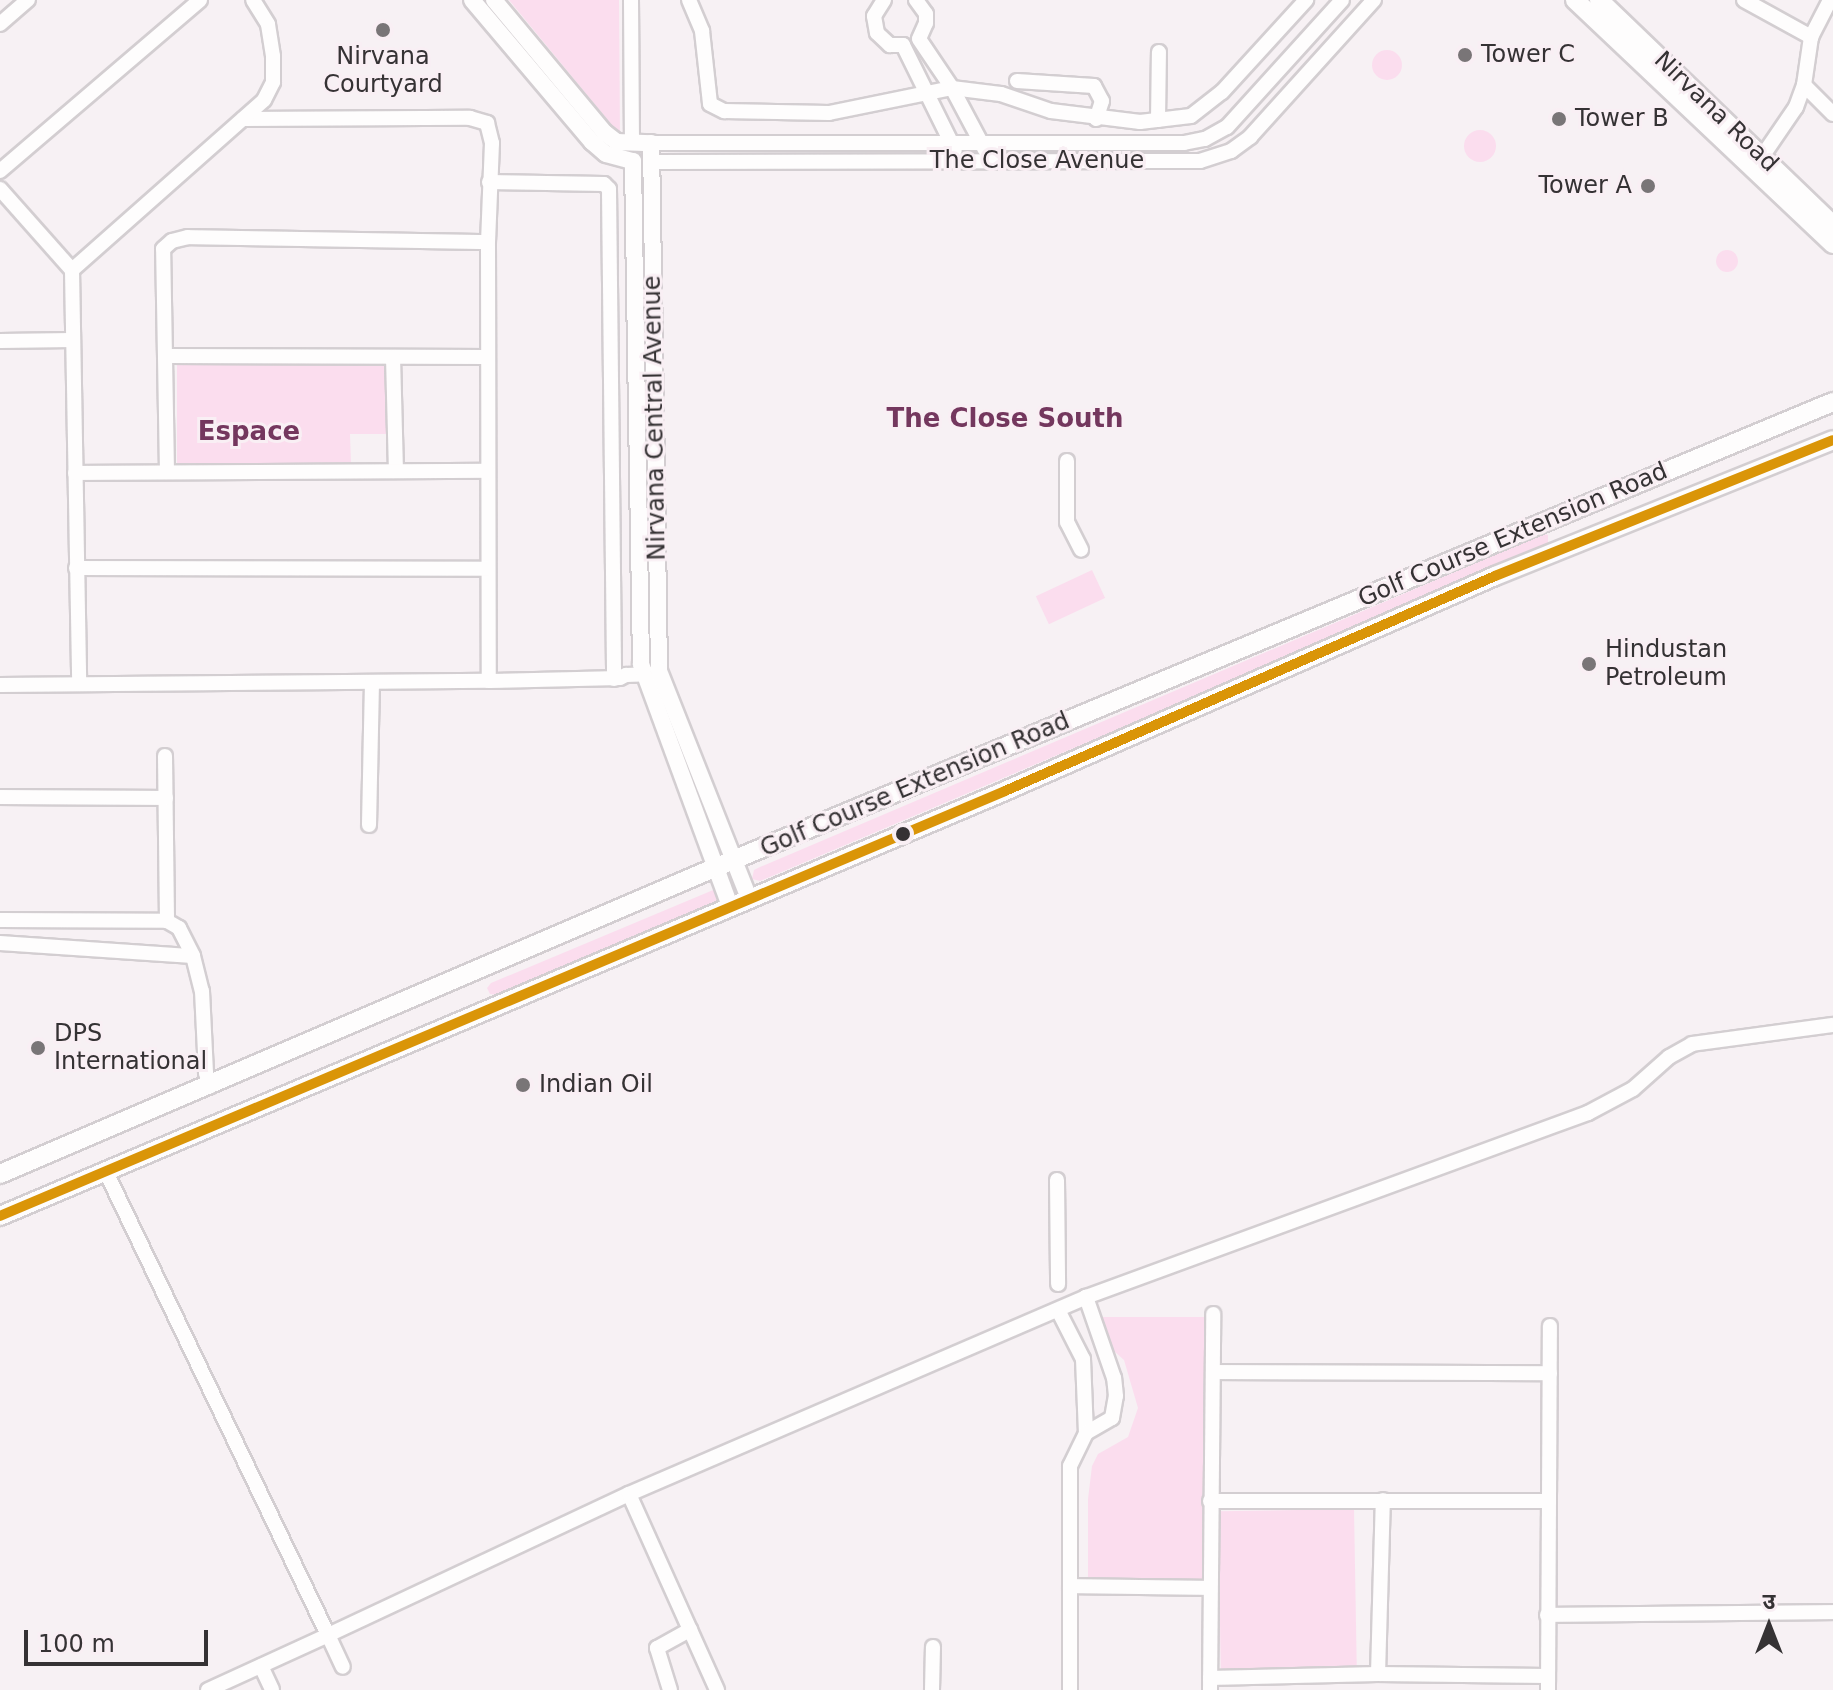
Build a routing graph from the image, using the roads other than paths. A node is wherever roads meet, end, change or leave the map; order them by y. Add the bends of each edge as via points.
1 (28, 0) edge
2 (200, 0) edge
3 (253, 0) edge
4 (472, 0) edge
5 (494, 0) edge
6 (631, 0) edge
7 (689, 0) edge
8 (884, 0) edge
9 (916, 0) edge
10 (1306, 0) edge
11 (1342, 0) edge
12 (1374, 0) edge
13 (1575, 0) edge
14 (1599, 0) edge
15 (1744, 0) edge
16 (1830, 0) edge
17 (0, 24) edge
18 (1811, 37) junction
19 (1159, 52) dead end
20 (1017, 81) dead end
21 (1804, 85) junction
22 (952, 88) junction
23 (929, 91) junction
24 (1833, 114) edge
25 (243, 119) junction
26 (1096, 119) junction
27 (1158, 120) junction
28 (1205, 139) junction
29 (632, 143) junction
30 (651, 143) junction
31 (1085, 143) junction
32 (1146, 143) junction
33 (952, 144) junction
34 (981, 144) junction
35 (1214, 158) junction
36 (633, 161) junction
37 (961, 161) junction
38 (990, 161) junction
39 (1085, 161) junction
40 (1146, 161) junction
41 (652, 162) junction
42 (1759, 162) junction
43 (0, 171) edge
44 (489, 182) junction
45 (0, 189) edge
46 (1833, 225) edge
47 (488, 242) junction
48 (1833, 244) edge
49 (72, 270) junction
50 (73, 340) junction
51 (0, 341) edge
52 (167, 356) junction
53 (393, 357) junction
54 (488, 357) junction
55 (1833, 402) edge
56 (1794, 418) junction
57 (1833, 440) edge
58 (1806, 452) junction
59 (1067, 461) dead end
60 (396, 471) junction
61 (488, 471) junction
62 (167, 472) junction
63 (75, 473) junction
64 (1559, 515) junction
65 (1573, 545) junction
66 (1081, 550) dead end
67 (76, 568) junction
68 (488, 569) junction
69 (617, 678) junction
70 (645, 680) junction
71 (489, 681) junction
72 (663, 681) junction
73 (372, 682) junction
74 (79, 684) junction
75 (0, 685) edge
76 (165, 756) dead end
77 (0, 797) edge
78 (166, 798) junction
79 (369, 825) dead end
80 (723, 865) junction
81 (749, 898) junction
82 (730, 906) junction
83 (0, 920) edge
84 (167, 921) junction
85 (0, 943) edge
86 (193, 956) junction
87 (1833, 1025) edge
88 (210, 1086) junction
89 (106, 1172) junction
90 (0, 1174) edge
91 (1057, 1180) dead end
92 (0, 1216) edge
93 (1058, 1284) dead end
94 (1086, 1297) junction
95 (1058, 1310) junction
96 (1213, 1314) dead end
97 (1550, 1326) dead end
98 (1213, 1372) junction
99 (1550, 1373) junction
100 (1086, 1433) junction
101 (629, 1494) junction
102 (1383, 1500) junction
103 (1210, 1501) junction
104 (1547, 1501) junction
105 (1070, 1586) junction
106 (1209, 1588) junction
107 (1833, 1612) edge
108 (1547, 1615) junction
109 (692, 1634) junction
110 (328, 1635) junction
111 (933, 1647) dead end
112 (261, 1666) junction
113 (343, 1667) dead end
114 (1378, 1674) junction
115 (1314, 1682) edge
116 (1548, 1683) edge
117 (1210, 1684) edge
118 (208, 1690) edge
119 (272, 1690) edge
120 (670, 1690) edge
121 (717, 1690) edge
122 (932, 1690) edge
123 (1070, 1690) edge

1 - 17 street
2 - 43 street
3 - 25 street via 268,24 273,82 264,100
4 - 36 street via 592,142 606,154
5 - 29 street via 605,133 617,142
6 - 29 street
7 - 23 street via 702,31 710,104 724,111 829,113
8 - 23 street via 874,16 877,33 890,45 903,45
9 - 22 street via 926,14 919,39
10 - 27 street via 1222,92 1191,116
11 - 28 street via 1227,127
12 - 35 street, The Close Avenue via 1250,137
13 - 42 main road, Nirvana Road
14 - 42 main road, Nirvana Road
15 - 18 street
16 - 18 street
18 - 21 street
19 - 27 street
20 - 26 street via 1094,86 1102,101
21 - 24 street
21 - 42 street via 1796,107
22 - 23 street
22 - 26 street via 1001,94 1029,106
22 - 34 street
23 - 33 street via 931,107
25 - 44 street via 479,119 490,131
25 - 49 street
26 - 27 street
28 - 32 street, The Close Avenue
28 - 35 street
29 - 30 street
29 - 36 street, Nirvana Central Avenue
30 - 33 street, The Close Avenue
30 - 41 street, Nirvana Central Avenue
31 - 32 street, The Close Avenue
31 - 34 street, The Close Avenue
31 - 39 street
32 - 40 street
33 - 34 street, The Close Avenue
33 - 37 street
34 - 38 street
35 - 40 street, The Close Avenue
36 - 41 street, The Close Avenue
36 - 70 street, Nirvana Central Avenue
37 - 38 street, The Close Avenue
37 - 41 street, The Close Avenue
38 - 39 street, The Close Avenue
39 - 40 street, The Close Avenue
41 - 72 street, Nirvana Central Avenue
42 - 46 main road, Nirvana Road
42 - 48 main road, Nirvana Road
44 - 47 street
44 - 69 street via 604,184 609,189
45 - 49 street
47 - 52 street via 188,237 172,241 163,249
47 - 54 street
49 - 50 street
50 - 51 street
50 - 63 street
52 - 53 street
52 - 62 street
53 - 54 street
53 - 60 street
54 - 61 street
55 - 56 main road, Golf Course Extension Road
56 - 58 main road
56 - 64 main road, Golf Course Extension Road
57 - 58 main road, Golf Course Extension Road
58 - 65 main road, Golf Course Extension Road
59 - 66 street via 1067,522
60 - 61 street
60 - 62 street
61 - 68 street
62 - 63 street
63 - 67 street
64 - 65 main road
64 - 80 main road, Golf Course Extension Road
65 - 81 main road, Golf Course Extension Road
67 - 68 street
67 - 74 street
68 - 71 street
69 - 70 street via 625,683
69 - 71 street
70 - 72 street
70 - 80 street, Nirvana Central Avenue
71 - 73 street
72 - 80 street, Nirvana Central Avenue
73 - 74 street
73 - 79 street
74 - 75 street
76 - 78 street
77 - 78 street
78 - 84 street
80 - 81 street, Nirvana Central Avenue
80 - 82 street, Nirvana Central Avenue
80 - 88 main road, Golf Course Extension Road
81 - 82 main road, Golf Course Extension Road
82 - 89 main road, Golf Course Extension Road
83 - 84 street
84 - 86 street via 179,928
85 - 86 street
86 - 88 street via 202,991
87 - 94 street via 1692,1044 1633,1089 1588,1113
88 - 90 main road, Golf Course Extension Road
89 - 92 main road, Golf Course Extension Road
89 - 110 street
91 - 93 street
94 - 95 street
94 - 100 street via 1116,1396 1112,1418
95 - 100 street via 1083,1359
95 - 101 street
96 - 98 street
97 - 99 street
98 - 99 street
98 - 103 street
99 - 104 street
100 - 105 street via 1070,1466
101 - 109 street
101 - 110 street
102 - 103 street
102 - 104 street
102 - 114 street
103 - 106 street
104 - 108 street
105 - 106 street
105 - 123 street
106 - 117 street
107 - 108 street
108 - 116 street
109 - 120 street via 658,1651
109 - 121 street
110 - 112 street
110 - 113 street
111 - 122 street
112 - 118 street
112 - 119 street
114 - 115 street
114 - 116 street
115 - 117 street

